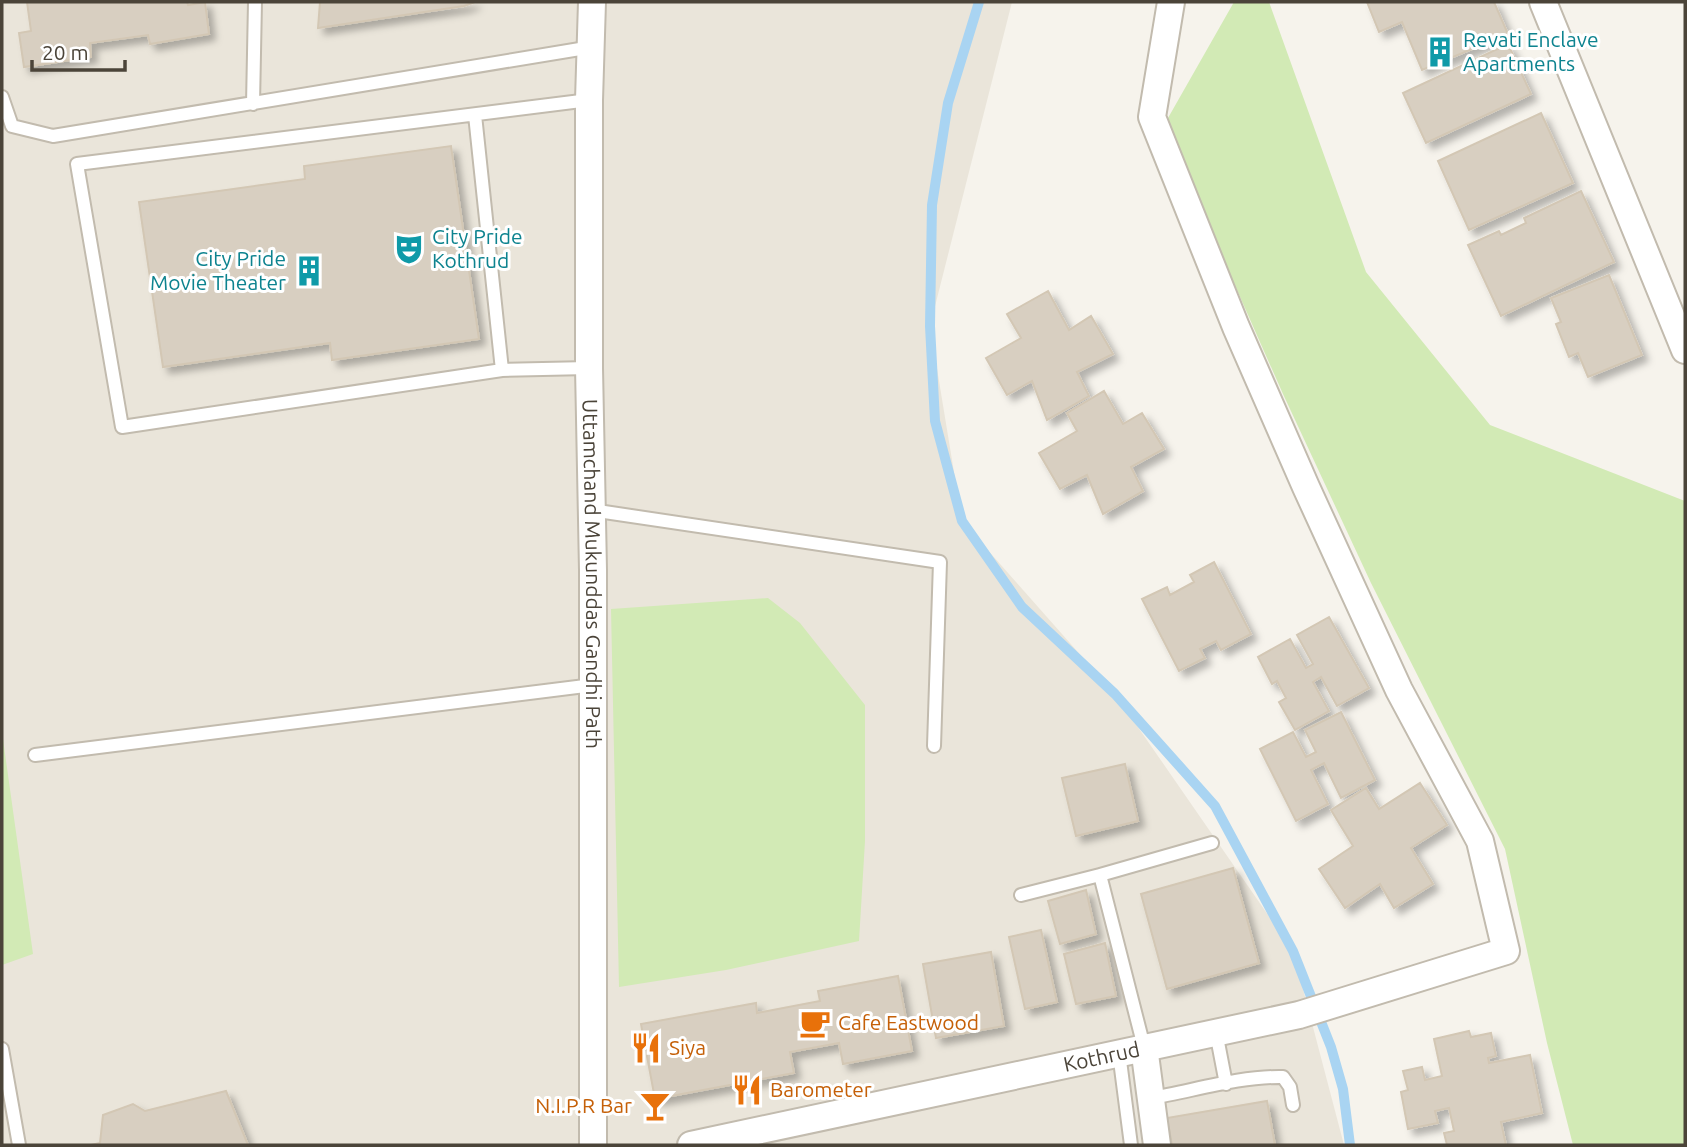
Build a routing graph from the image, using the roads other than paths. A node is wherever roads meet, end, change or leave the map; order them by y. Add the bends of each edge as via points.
1 (255, 2) edge
2 (592, 2) edge
3 (1171, 2) edge
4 (1543, 2) edge
5 (592, 47) junction
6 (2, 97) edge
7 (589, 100) junction
8 (253, 104) junction
9 (475, 115) junction
10 (1685, 350) edge
11 (589, 368) junction
12 (502, 370) junction
13 (591, 510) junction
14 (593, 685) junction
15 (934, 746) dead end
16 (34, 755) dead end
17 (1212, 843) dead end
18 (1100, 875) junction
19 (1021, 895) dead end
20 (1216, 1032) junction
21 (2, 1049) edge
22 (1131, 1050) junction
23 (1226, 1084) junction
24 (1151, 1098) junction
25 (1293, 1105) dead end
26 (790, 1134) edge
27 (19, 1145) edge
28 (593, 1145) edge
29 (691, 1145) edge
30 (1131, 1145) edge
31 (1157, 1145) edge

1 - 8 lane
2 - 5 street, Uttamchand Mukunddas Gandhi Path
3 - 20 street, Kothrud via 1152,117 1312,500 1399,690 1480,841 1506,951 1299,1015
4 - 10 street
5 - 7 street, Uttamchand Mukunddas Gandhi Path
5 - 8 lane
6 - 8 lane via 12,126 53,136
7 - 9 lane
7 - 11 street, Uttamchand Mukunddas Gandhi Path
9 - 12 lane
9 - 12 lane via 78,164 122,426
11 - 12 lane
11 - 13 street, Uttamchand Mukunddas Gandhi Path
13 - 14 street, Uttamchand Mukunddas Gandhi Path
13 - 15 lane via 940,562
14 - 16 lane
14 - 28 street, Uttamchand Mukunddas Gandhi Path
17 - 18 lane
18 - 19 lane
18 - 22 lane
20 - 22 street, Kothrud
20 - 23 lane
21 - 27 lane
22 - 24 street
22 - 26 street, Kothrud
22 - 30 lane
23 - 24 lane
23 - 25 lane via 1283,1077
24 - 31 street
26 - 29 street, Kothrud

